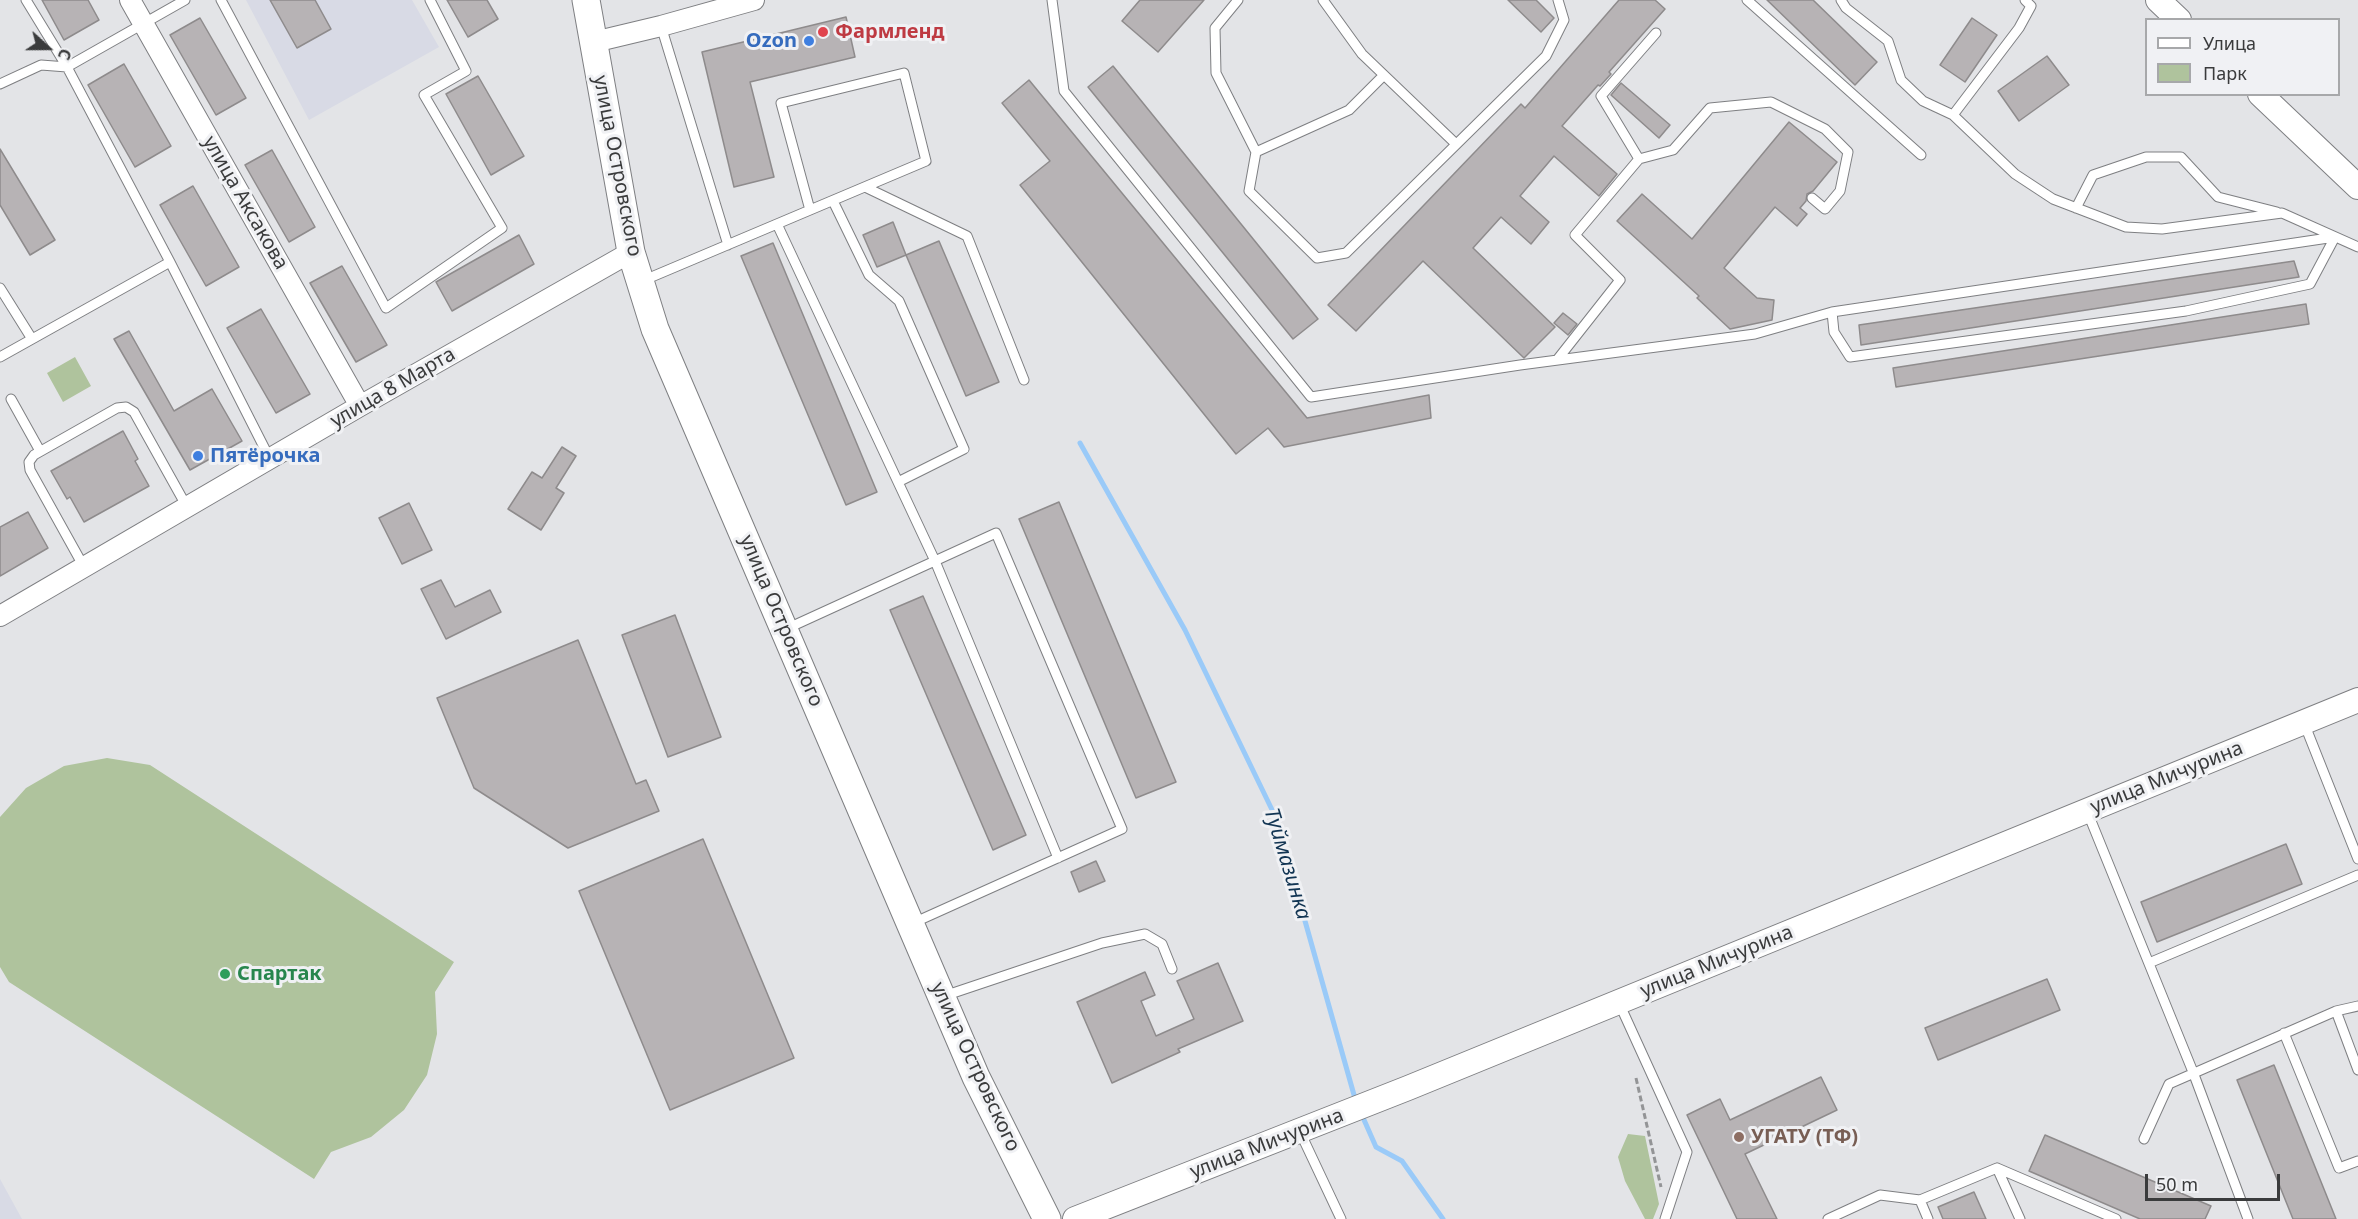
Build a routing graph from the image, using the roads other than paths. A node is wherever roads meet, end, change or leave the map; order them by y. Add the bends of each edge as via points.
1 (26, 0) edge
2 (130, 0) edge
3 (185, 0) edge
4 (221, 0) edge
5 (429, 0) edge
6 (586, 0) edge
7 (1052, 0) edge
8 (1238, 0) edge
9 (1323, 0) edge
10 (1558, 0) edge
11 (1747, 0) edge
12 (1841, 0) edge
13 (2025, 0) edge
14 (2158, 0) edge
15 (742, 1) edge
16 (2177, 18) edge
17 (142, 22) junction
18 (661, 26) junction
19 (1656, 33) dead end
20 (594, 42) junction
21 (66, 67) junction
22 (1384, 75) junction
23 (0, 84) edge
24 (2262, 96) edge
25 (1953, 115) junction
26 (1456, 144) junction
27 (1256, 152) junction
28 (1921, 155) dead end
29 (1639, 159) junction
30 (865, 187) junction
31 (2358, 187) edge
32 (1812, 198) dead end
33 (832, 201) junction
34 (2076, 207) junction
35 (810, 210) junction
36 (2282, 213) junction
37 (777, 224) junction
38 (2335, 237) junction
39 (728, 245) junction
40 (2358, 247) edge
41 (631, 252) junction
42 (170, 262) junction
43 (640, 282) junction
44 (0, 288) edge
45 (1832, 312) junction
46 (32, 339) junction
47 (0, 357) edge
48 (1557, 360) junction
49 (1024, 380) dead end
50 (11, 399) dead end
51 (360, 406) junction
52 (40, 451) junction
53 (270, 459) junction
54 (898, 482) junction
55 (187, 507) junction
56 (935, 561) junction
57 (84, 567) junction
58 (0, 616) edge
59 (785, 630) junction
60 (2358, 700) edge
61 (2304, 723) junction
62 (2087, 811) junction
63 (1058, 858) junction
64 (2358, 859) edge
65 (2358, 875) edge
66 (911, 924) junction
67 (2149, 963) junction
68 (1172, 969) dead end
69 (942, 997) junction
70 (1619, 1002) junction
71 (2358, 1006) edge
72 (2336, 1011) junction
73 (2284, 1033) junction
74 (2358, 1070) edge
75 (2193, 1072) junction
76 (1300, 1131) junction
77 (2144, 1138) dead end
78 (2358, 1161) edge
79 (1997, 1168) junction
80 (1920, 1200) junction
81 (1666, 1216) edge
82 (1047, 1219) edge
83 (1075, 1219) edge
84 (1341, 1219) edge
85 (1828, 1219) edge
86 (1928, 1219) edge
87 (2020, 1219) edge
88 (2116, 1219) edge
89 (2248, 1219) edge

1 - 21 lane
2 - 17 street, улица Аксакова
3 - 17 lane
4 - 5 lane via 386,308 502,228 424,94 466,70
6 - 20 main road, улица Островского
7 - 48 lane via 1064,91 1311,397
8 - 27 lane via 1215,28 1216,73
9 - 22 lane via 1362,54
10 - 26 lane via 1564,20 1546,56
11 - 28 lane
12 - 25 lane via 1888,41 1901,80 1923,102
13 - 25 lane via 2031,6 2019,28
14 - 16 street
15 - 18 street
17 - 21 lane
17 - 51 street, улица Аксакова
18 - 20 street
18 - 39 lane
19 - 29 lane via 1601,96
20 - 41 main road, улица Островского
21 - 23 lane via 41,65
21 - 42 lane
22 - 26 lane
22 - 27 lane via 1349,110
24 - 31 street
25 - 34 lane via 2015,174 2053,199
26 - 27 lane via 1346,253 1317,258 1250,191
29 - 32 lane via 1673,150 1710,108 1771,102 1825,129 1848,152 1840,191 1826,209
29 - 48 lane via 1575,235 1620,280
30 - 33 lane
30 - 35 lane via 926,161 904,72 782,103
30 - 49 lane via 968,236
33 - 35 lane
33 - 54 lane via 869,275 899,301 964,449
34 - 36 lane via 2126,227 2162,229
34 - 36 lane via 2093,175 2146,157 2181,158 2218,197
35 - 37 lane
36 - 38 lane
37 - 39 lane
37 - 54 lane
38 - 40 lane
38 - 45 lane
38 - 45 lane via 2310,284 2186,311 1850,357 1834,332
39 - 43 lane
41 - 43 main road, улица Островского
41 - 51 street, улица 8 Марта
42 - 46 lane
42 - 53 lane
43 - 59 main road, улица Островского via 656,329
44 - 46 lane
45 - 48 lane via 1755,334
46 - 47 lane
50 - 52 lane
51 - 53 street, улица 8 Марта
52 - 55 lane via 117,408 126,407 134,412
52 - 57 lane via 31,458 30,470
53 - 55 street, улица 8 Марта
54 - 56 lane
55 - 57 street, улица 8 Марта
56 - 59 lane
56 - 63 lane
56 - 63 lane via 996,533 1122,829
57 - 58 street, улица 8 Марта
59 - 66 main road, улица Островского
60 - 61 street, улица Мичурина
61 - 62 street, улица Мичурина
61 - 64 lane
62 - 67 lane
62 - 70 street, улица Мичурина
63 - 66 lane
65 - 67 lane
66 - 69 main road, улица Островского
67 - 75 lane
68 - 69 lane via 1162,944 1145,934 1102,943
69 - 82 main road, улица Островского via 976,1077
70 - 76 street, улица Мичурина
70 - 81 lane via 1687,1152
71 - 72 lane
72 - 73 lane
72 - 74 lane
73 - 75 lane
73 - 78 lane via 2339,1168
75 - 77 lane via 2169,1084
75 - 89 lane
76 - 83 street, улица Мичурина
76 - 84 lane
79 - 80 lane
79 - 87 lane
79 - 88 lane
80 - 85 lane via 1880,1195
80 - 86 lane

